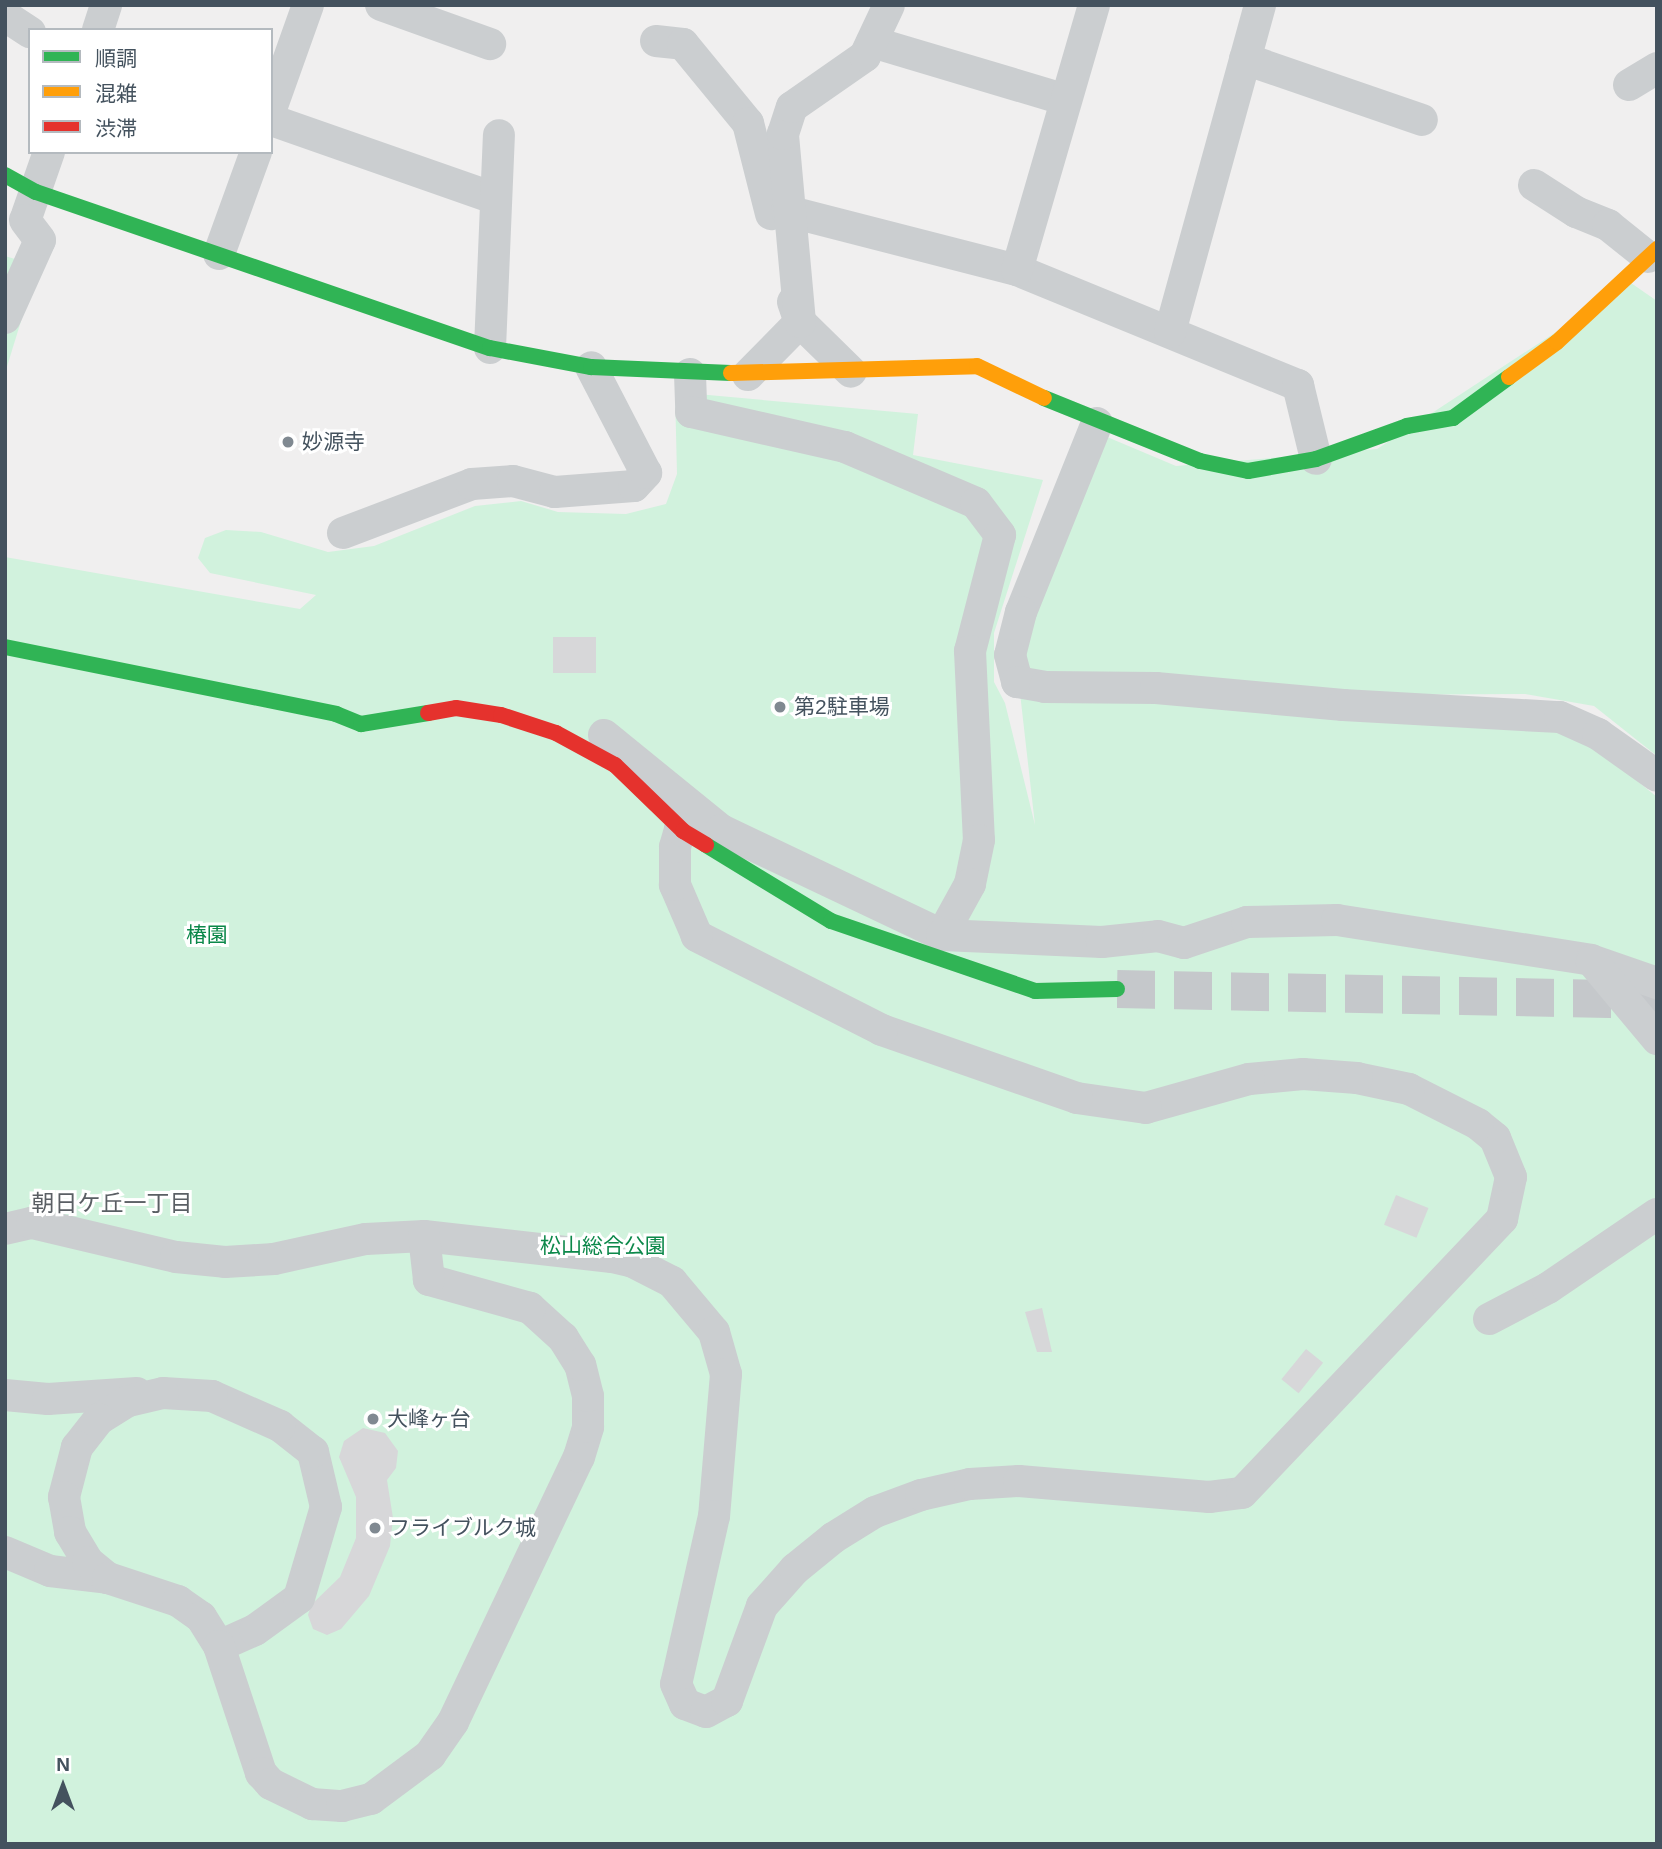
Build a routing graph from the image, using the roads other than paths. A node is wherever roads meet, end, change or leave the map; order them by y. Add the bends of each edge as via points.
1 (106, 5) edge
2 (308, 5) edge
3 (381, 5) edge
4 (888, 5) edge
5 (1094, 5) edge
6 (1260, 5) edge
7 (5, 16) edge
8 (99, 28) edge
9 (28, 31) edge
10 (656, 41) dead end
11 (872, 42) junction
12 (490, 44) dead end
13 (1245, 59) junction
14 (1657, 68) edge
15 (1629, 85) dead end
16 (1066, 100) junction
17 (273, 103) edge
18 (1422, 120) dead end
19 (273, 121) edge
20 (499, 135) dead end
21 (48, 154) edge
22 (255, 154) edge
23 (5, 175) edge
24 (1534, 185) dead end
25 (496, 199) junction
26 (22, 211) edge
27 (787, 211) junction
28 (1652, 253) edge
29 (219, 254) junction
30 (1017, 270) junction
31 (5, 318) edge
32 (800, 322) junction
33 (1170, 332) junction
34 (490, 348) junction
35 (590, 367) junction
36 (851, 372) junction
37 (690, 374) junction
38 (748, 375) junction
39 (1097, 422) junction
40 (1315, 459) junction
41 (342, 533) dead end
42 (5, 647) edge
43 (604, 735) dead end
44 (1657, 776) edge
45 (683, 831) junction
46 (942, 935) junction
47 (1591, 960) junction
48 (1657, 983) edge
49 (1117, 989) tunnel mouth
50 (1657, 1039) edge
51 (1657, 1214) edge
52 (5, 1229) edge
53 (424, 1236) junction
54 (1489, 1319) dead end
55 (163, 1393) junction
56 (5, 1395) edge
57 (5, 1552) edge
58 (108, 1578) junction
59 (219, 1646) junction

1 - 8 street
2 - 17 street
3 - 12 street
4 - 11 street
5 - 16 street
6 - 13 street
7 - 9 street
10 - 32 street via 683,44 748,123 782,271
11 - 16 street
11 - 27 street via 865,56 792,107 783,134
13 - 18 street
13 - 33 street
14 - 15 street
16 - 30 street
19 - 25 street
20 - 25 street
21 - 26 street
22 - 29 street
23 - 26 street
24 - 28 street
25 - 34 street
26 - 29 street
26 - 31 street via 40,240
27 - 30 street
27 - 32 street
28 - 40 street via 1557,342 1453,418 1407,426
29 - 34 street
30 - 33 street
32 - 36 street
32 - 38 street
33 - 40 street via 1298,386
34 - 35 street
35 - 37 street
35 - 41 street via 646,473 634,486 555,492 513,481 472,484
36 - 38 street
36 - 39 street via 977,366
37 - 38 street
37 - 46 street via 691,412 845,447 976,503 1000,535 970,651 979,840 970,884
39 - 40 street via 1200,461 1248,471
39 - 44 street via 1018,623 1010,655 1017,682 1560,717 1598,734
42 - 45 street via 336,714 361,724 456,708 501,715 556,733 615,765
43 - 46 street via 721,830
45 - 49 street via 831,921 892,944 1035,990
45 - 53 street via 680,829 675,847 675,885 698,936 882,1030 1077,1098 1146,1108 1249,1079 1303,1074 1357,1078 1409,1089 1478,1124 1506,1156 1510,1199 1502,1219 1390,1354 1242,1493 1209,1497 994,1483 921,1495 875,1512 795,1569 762,1606 727,1701 702,1712 685,1704 676,1684 714,1516 727,1395 714,1332 688,1297 654,1270 634,1262
46 - 47 street via 1102,942 1158,936 1184,943 1247,922 1338,920
47 - 48 street
47 - 50 street
51 - 54 street via 1548,1288
52 - 53 street via 32,1223 176,1256 225,1262 274,1259 366,1239
53 - 59 street via 429,1280 530,1308 563,1338 580,1365 588,1395 588,1427 579,1457 453,1722 430,1755 384,1792 342,1806 312,1804 284,1793 261,1773
55 - 56 street via 48,1399
55 - 58 street via 128,1401 99,1419 70,1463 64,1497 71,1532 88,1562
55 - 59 street via 212,1395 280,1426 313,1452 326,1507 299,1598 255,1630
57 - 58 street via 50,1571
58 - 59 street via 178,1601 201,1617

